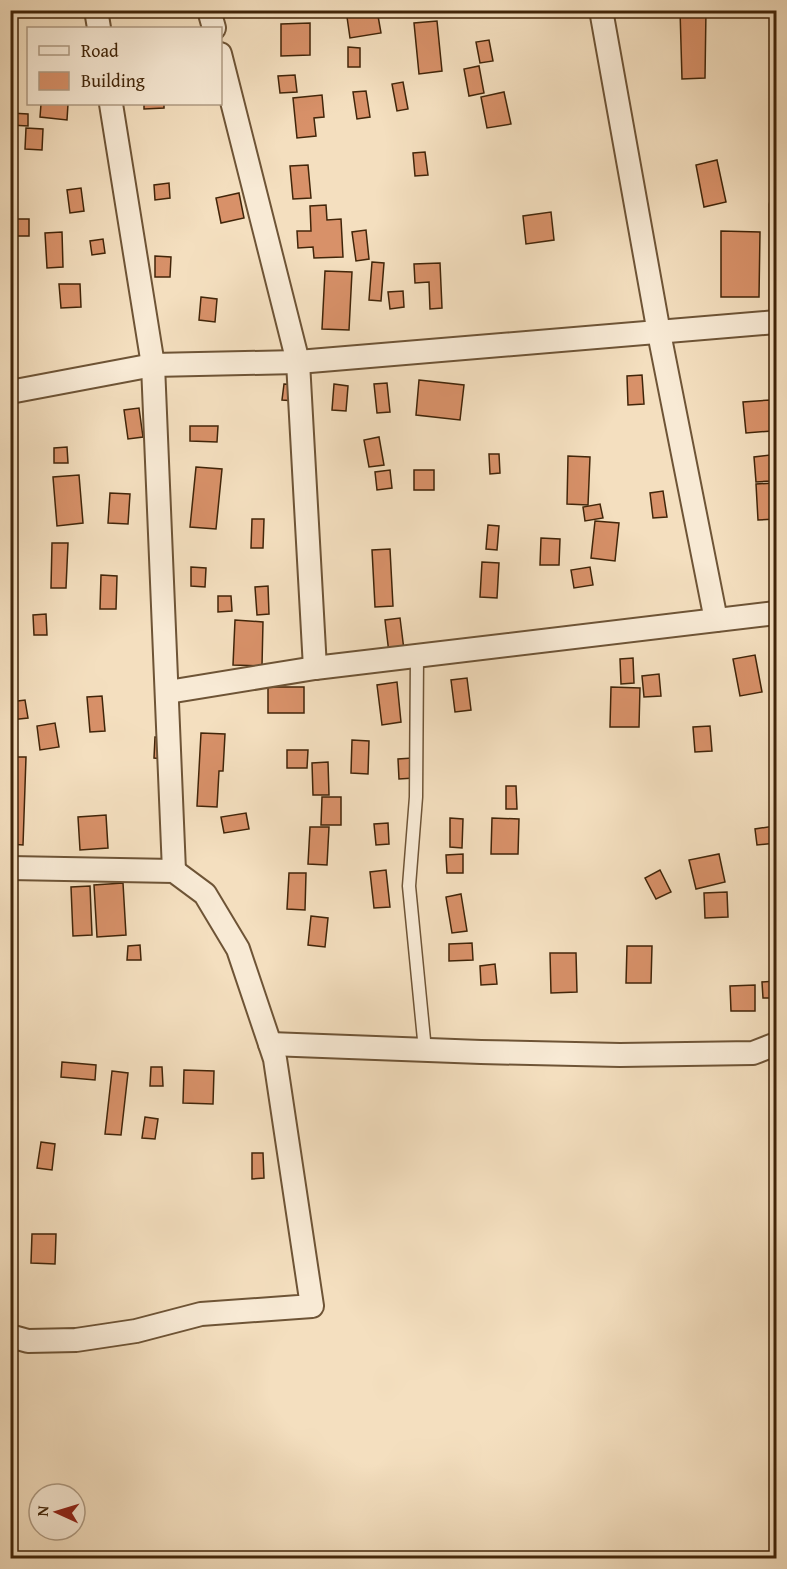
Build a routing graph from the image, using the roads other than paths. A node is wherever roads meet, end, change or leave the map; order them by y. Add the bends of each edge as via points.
1 (96, 10) edge
2 (210, 10) edge
3 (601, 10) edge
4 (99, 27) edge
5 (214, 27) edge
6 (222, 62) edge
7 (111, 105) edge
8 (777, 204) edge
9 (776, 322) edge
10 (659, 333) junction
11 (298, 362) junction
12 (153, 365) junction
13 (10, 392) edge
14 (777, 613) edge
15 (716, 620) junction
16 (417, 656) junction
17 (315, 668) junction
18 (168, 692) junction
19 (10, 868) edge
20 (174, 871) junction
21 (270, 1044) junction
22 (777, 1044) edge
23 (425, 1050) junction
24 (10, 1336) edge

1 - 4 street
2 - 5 street
3 - 10 street
6 - 11 street
7 - 12 street
8 - 9 lane
9 - 10 street
10 - 11 street
10 - 15 street
11 - 12 street
11 - 17 street
12 - 13 street
12 - 18 street
14 - 15 street
15 - 16 street
16 - 17 street
16 - 23 lane via 416,797 409,886
17 - 18 street
18 - 20 street
19 - 20 street
20 - 21 street via 205,894 238,949
21 - 23 street
21 - 24 street via 312,1306 201,1314 76,1340 28,1341
22 - 23 street via 753,1053 620,1055

